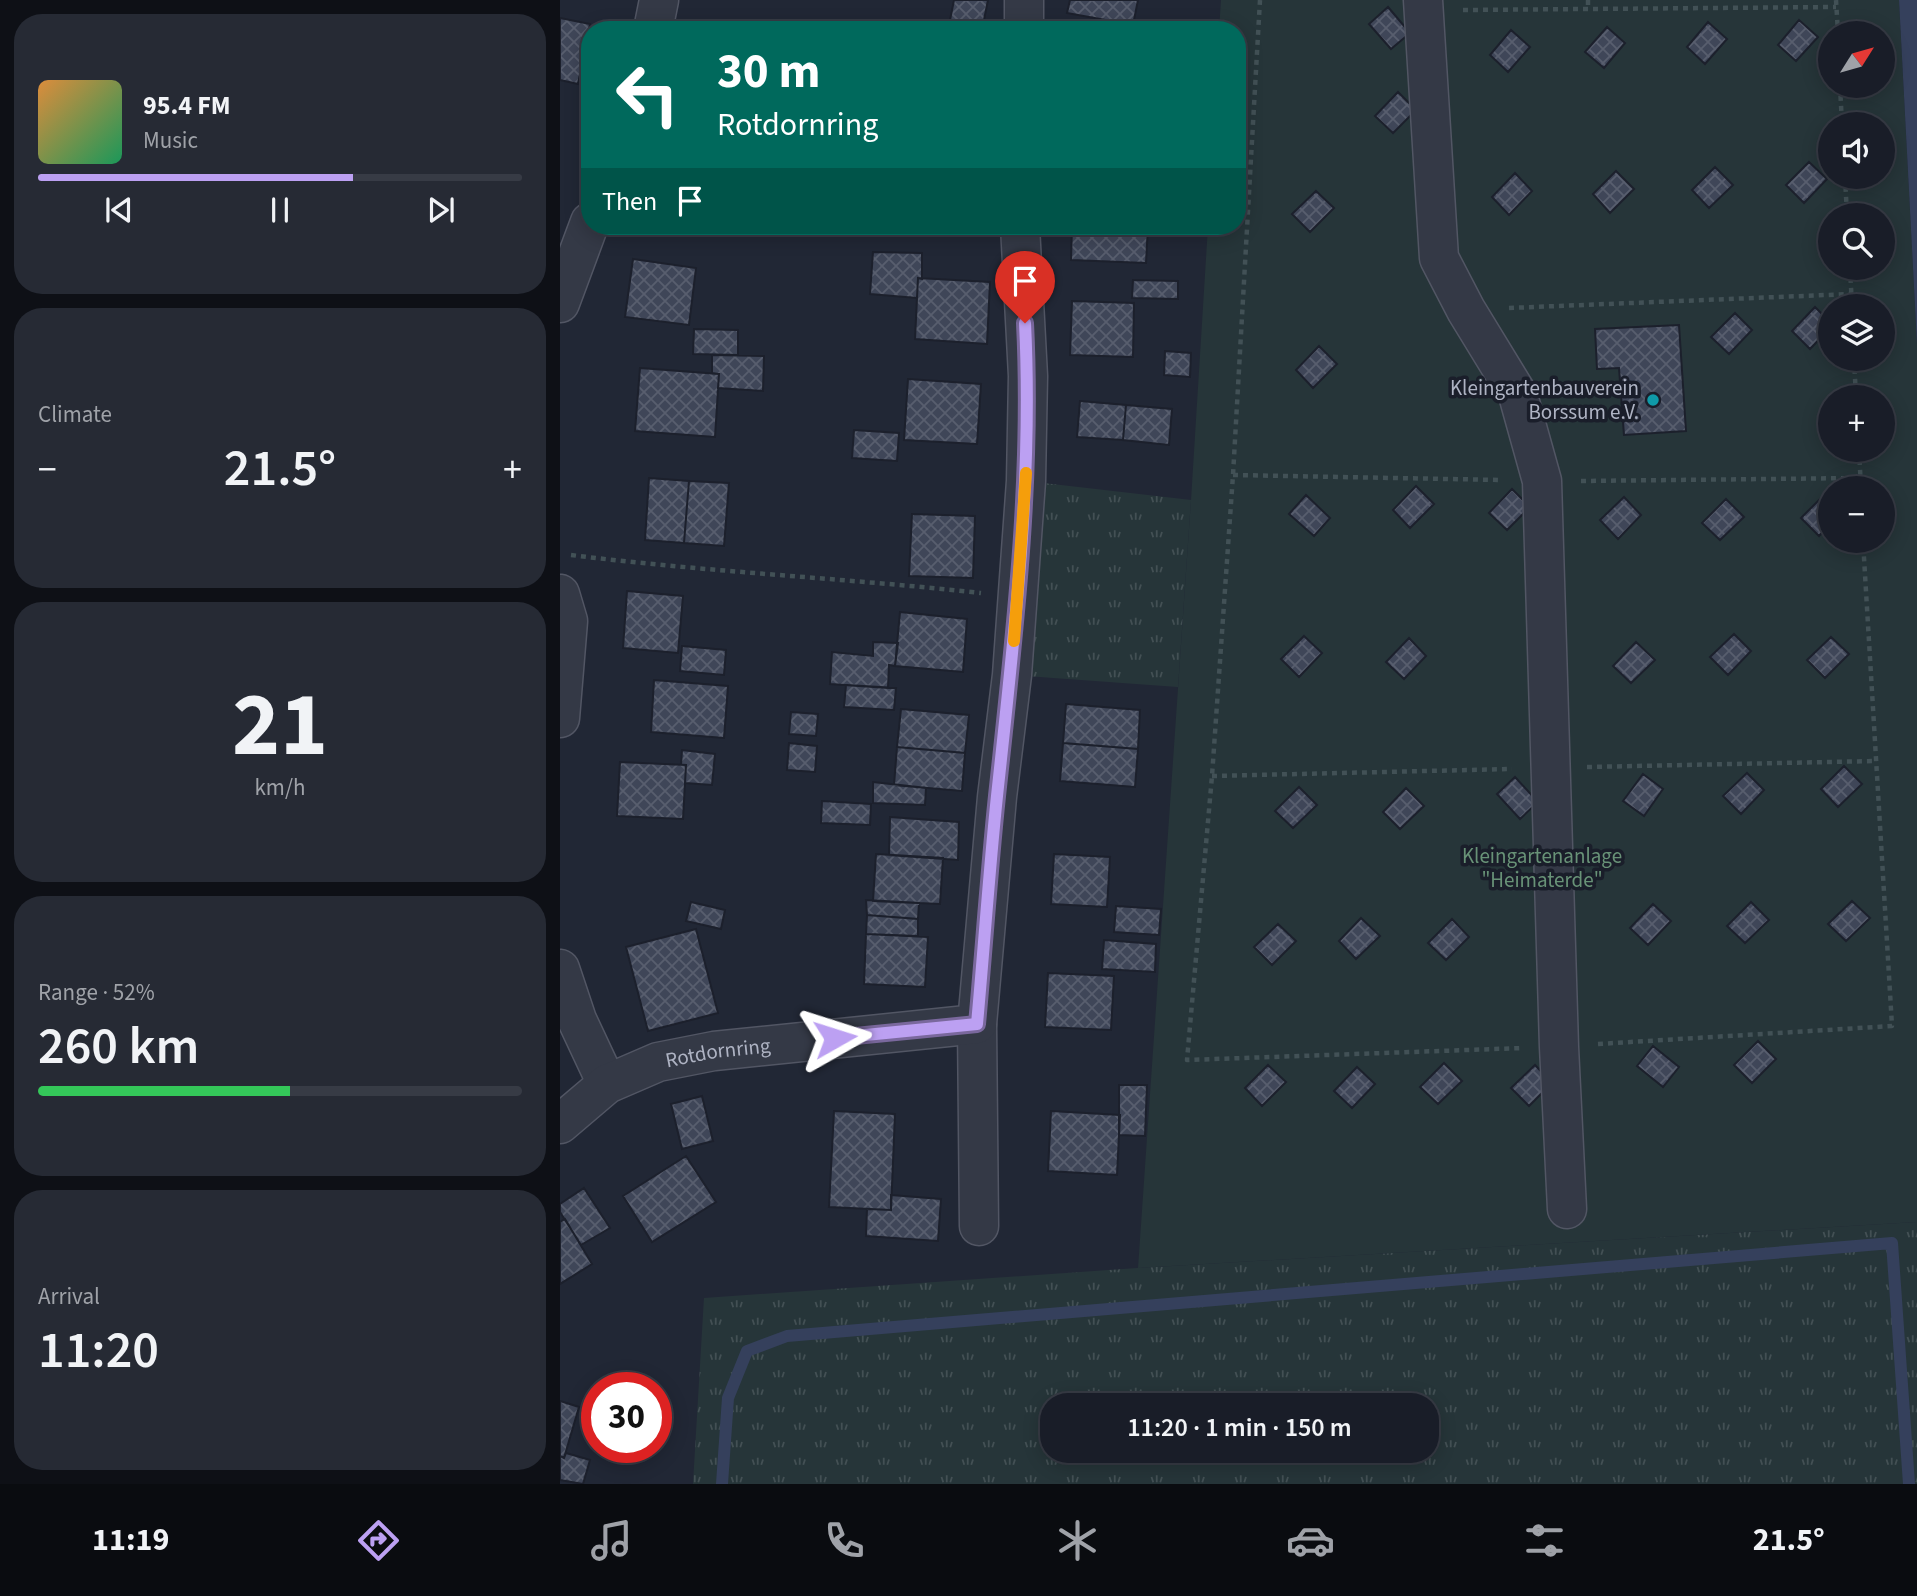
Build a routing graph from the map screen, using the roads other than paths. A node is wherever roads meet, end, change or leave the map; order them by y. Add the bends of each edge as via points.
1 (659, 0) edge
2 (1024, 0) edge
3 (1424, 5) edge
4 (655, 21) edge
5 (1024, 21) edge
6 (585, 235) edge
7 (1020, 235) edge
8 (560, 303) edge
9 (560, 594) edge
10 (560, 718) edge
11 (560, 969) edge
12 (977, 1024) junction
13 (607, 1084) junction
14 (560, 1124) edge
15 (1567, 1209) dead end
16 (979, 1226) dead end

1 - 4 street
2 - 5 street
3 - 15 street via 1439,258 1518,395 1542,481
6 - 8 street
7 - 12 street via 1028,376 1026,481
9 - 10 street via 568,621
11 - 13 street via 577,1020
12 - 13 street, Rotdornring via 714,1051 658,1062
12 - 16 street
13 - 14 street, Rotdornring

